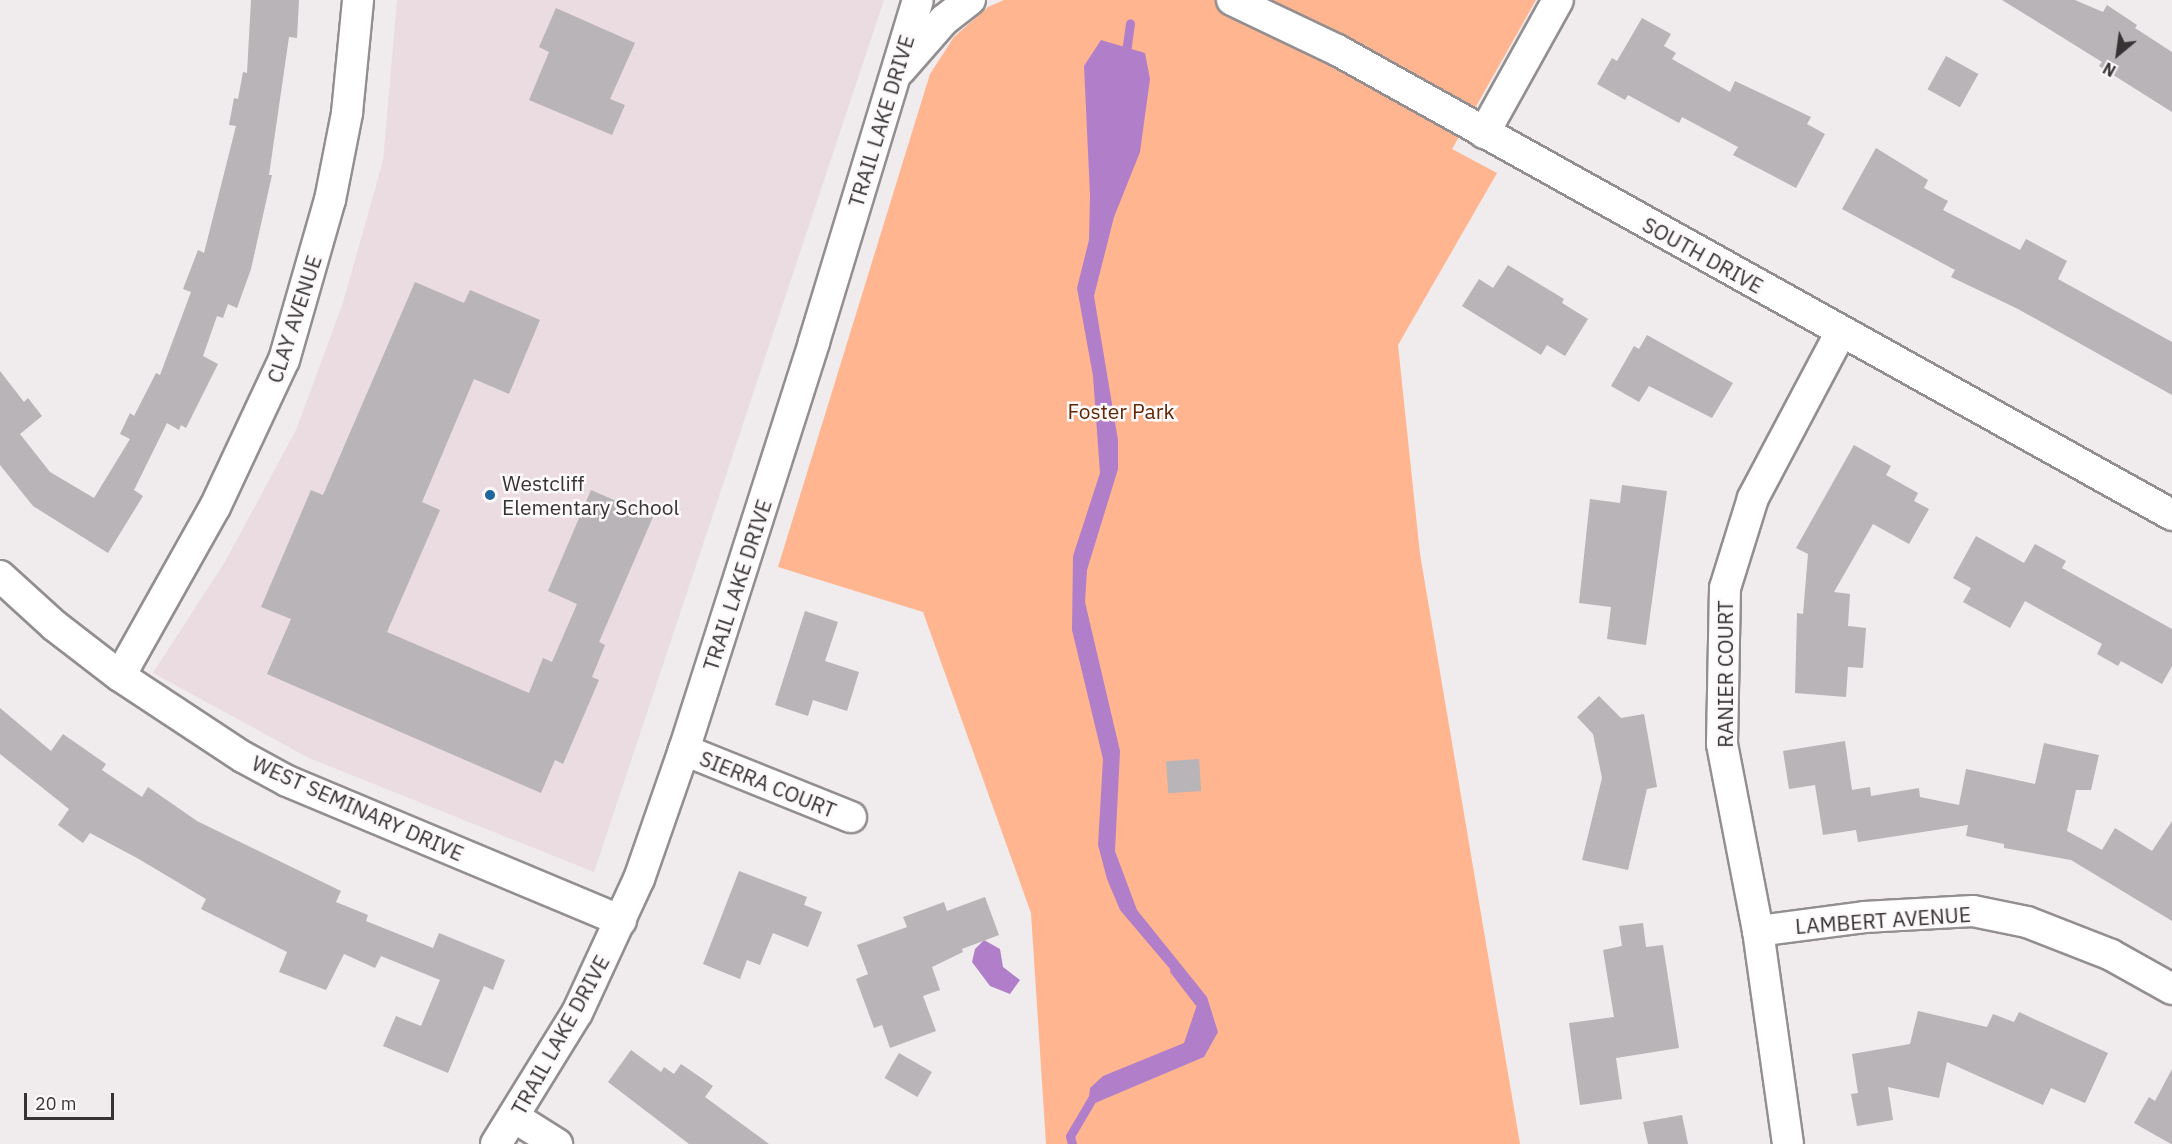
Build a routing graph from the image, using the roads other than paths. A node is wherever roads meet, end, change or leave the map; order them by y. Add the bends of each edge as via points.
1 (358, 0) edge
2 (918, 0) edge
3 (970, 0) edge
4 (1232, 0) edge
5 (1558, 0) edge
6 (894, 77) junction
7 (1484, 133) junction
8 (1841, 332) junction
9 (2172, 515) edge
10 (0, 576) edge
11 (120, 676) junction
12 (684, 750) junction
13 (851, 817) dead end
14 (621, 921) junction
15 (1758, 931) junction
16 (2172, 989) edge
17 (514, 1117) junction
18 (496, 1144) edge
19 (557, 1144) edge
20 (1788, 1144) edge

1 - 11 street, CLAY AVENUE via 347,112 330,200 284,360 215,507
2 - 6 street, TRAIL LAKE DRIVE
3 - 6 street via 944,20
4 - 7 street, SOUTH DRIVE via 1307,34
5 - 7 street
6 - 12 street, TRAIL LAKE DRIVE
7 - 8 street, SOUTH DRIVE
8 - 9 street, SOUTH DRIVE
8 - 15 street, RANIER COURT via 1753,498 1725,588 1722,744
10 - 11 street, WEST SEMINARY DRIVE via 55,626
11 - 14 street, WEST SEMINARY DRIVE via 205,735 287,780
12 - 13 street, SIERRA COURT
12 - 14 street, TRAIL LAKE DRIVE
14 - 17 street, TRAIL LAKE DRIVE via 577,1013
15 - 16 street, LAMBERT AVENUE via 1864,918 1973,911 2026,922 2111,955
15 - 20 street, RANIER COURT
17 - 18 street, TRAIL LAKE DRIVE
17 - 19 street

